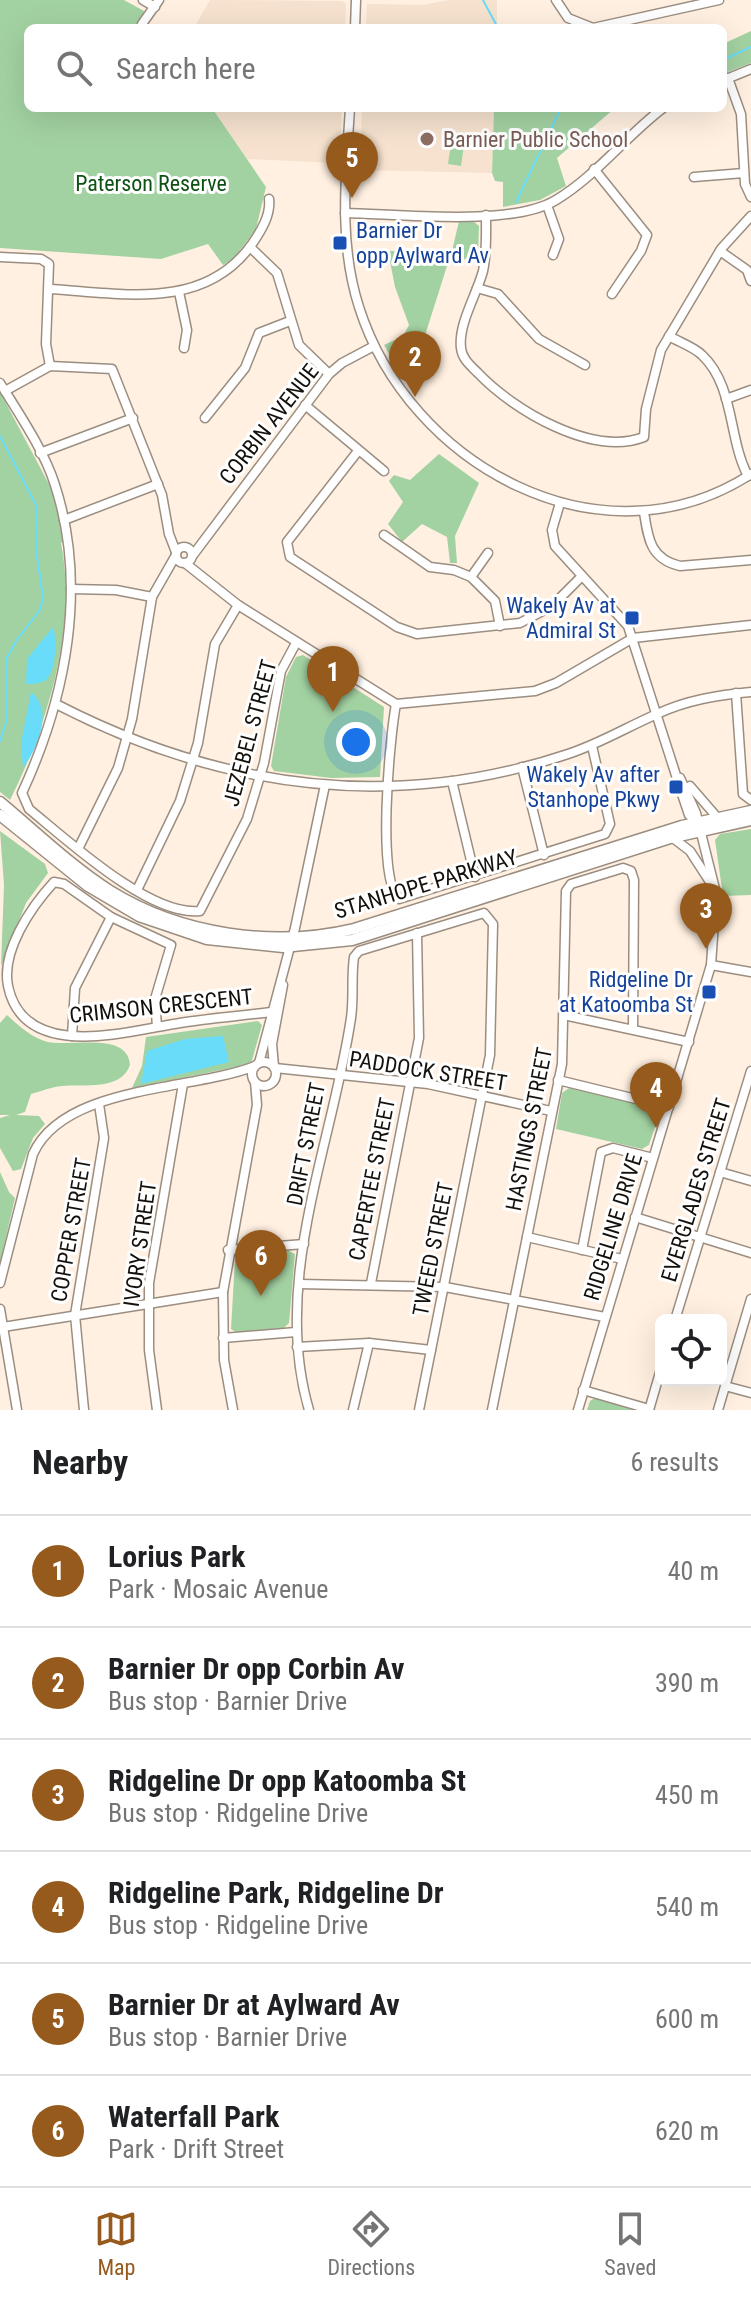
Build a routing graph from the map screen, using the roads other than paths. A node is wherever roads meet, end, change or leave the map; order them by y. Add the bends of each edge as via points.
1 (143, 0) edge
2 (356, 0) edge
3 (556, 0) edge
4 (719, 0) edge
5 (157, 4) edge
6 (142, 24) dead end
7 (355, 24) edge
8 (583, 24) edge
9 (611, 24) edge
10 (751, 69) edge
11 (727, 78) edge
12 (727, 83) edge
13 (350, 112) edge
14 (658, 112) edge
15 (594, 169) junction
16 (744, 173) junction
17 (694, 177) dead end
18 (751, 197) edge
19 (269, 199) dead end
20 (547, 205) junction
21 (345, 213) junction
22 (486, 215) junction
23 (751, 216) edge
24 (250, 247) junction
25 (720, 251) junction
26 (553, 255) dead end
27 (0, 257) edge
28 (751, 281) edge
29 (477, 288) junction
30 (49, 289) junction
31 (179, 292) junction
32 (612, 294) dead end
33 (290, 321) junction
34 (669, 336) junction
35 (374, 346) junction
36 (184, 348) dead end
37 (585, 365) dead end
38 (50, 366) junction
39 (329, 374) junction
40 (2, 387) edge
41 (751, 390) edge
42 (726, 399) junction
43 (305, 405) junction
44 (133, 418) junction
45 (205, 418) dead end
46 (358, 451) junction
47 (40, 453) junction
48 (384, 471) dead end
49 (749, 475) edge
50 (158, 484) junction
51 (560, 503) junction
52 (644, 512) junction
53 (64, 520) junction
54 (384, 535) dead end
55 (488, 553) dead end
56 (184, 555) junction
57 (751, 560) edge
58 (582, 576) junction
59 (471, 577) junction
60 (71, 589) junction
61 (152, 597) junction
62 (238, 605) junction
63 (751, 625) edge
64 (500, 626) junction
65 (633, 638) junction
66 (296, 643) junction
67 (751, 692) edge
68 (736, 693) junction
69 (56, 704) junction
70 (396, 704) junction
71 (658, 713) junction
72 (127, 739) junction
73 (592, 746) junction
74 (192, 762) junction
75 (522, 767) junction
76 (260, 777) junction
77 (680, 778) junction
78 (452, 781) junction
79 (325, 785) junction
80 (387, 787) junction
81 (751, 800) edge
82 (1, 802) edge
83 (751, 811) edge
84 (0, 815) edge
85 (716, 816) junction
86 (751, 820) edge
87 (698, 826) junction
88 (670, 838) junction
89 (78, 849) junction
90 (544, 855) junction
91 (475, 877) junction
92 (137, 890) junction
93 (716, 893) junction
94 (111, 917) junction
95 (417, 933) junction
96 (292, 942) junction
97 (711, 965) junction
98 (751, 972) edge
99 (283, 975) junction
100 (271, 1012) junction
101 (564, 1015) junction
102 (157, 1027) junction
103 (633, 1029) junction
104 (72, 1036) junction
105 (689, 1042) junction
106 (257, 1065) junction
107 (274, 1067) junction
108 (751, 1071) edge
109 (298, 1073) junction
110 (338, 1075) junction
111 (231, 1076) junction
112 (254, 1080) junction
113 (558, 1080) junction
114 (274, 1082) junction
115 (409, 1082) junction
116 (183, 1084) junction
117 (481, 1094) junction
118 (99, 1104) junction
119 (257, 1105) junction
120 (669, 1107) junction
121 (740, 1108) junction
122 (551, 1111) junction
123 (751, 1111) edge
124 (653, 1158) junction
125 (720, 1172) junction
126 (751, 1181) edge
127 (635, 1217) junction
128 (527, 1237) junction
129 (700, 1237) junction
130 (304, 1244) junction
131 (228, 1250) junction
132 (582, 1250) junction
133 (751, 1253) edge
134 (622, 1259) junction
135 (0, 1283) edge
136 (371, 1283) junction
137 (299, 1284) junction
138 (445, 1287) junction
139 (223, 1292) junction
140 (515, 1297) junction
141 (751, 1299) edge
142 (147, 1303) junction
143 (0, 1309) edge
144 (677, 1314) edge
145 (75, 1315) junction
146 (605, 1317) junction
147 (748, 1322) edge
148 (3, 1327) junction
149 (296, 1332) junction
150 (223, 1338) junction
151 (369, 1343) junction
152 (297, 1347) junction
153 (431, 1350) junction
154 (727, 1380) edge
155 (656, 1386) edge
156 (725, 1386) joint
157 (583, 1390) junction
158 (751, 1393) edge
159 (649, 1409) edge
160 (17, 1410) edge
161 (84, 1410) edge
162 (157, 1410) edge
163 (233, 1410) edge
164 (309, 1410) edge
165 (353, 1410) edge
166 (419, 1410) edge
167 (492, 1410) edge
168 (578, 1410) edge
169 (718, 1410) edge

1 - 5 street
2 - 7 street
3 - 8 street via 568,18
4 - 9 street
5 - 6 street
10 - 11 street
12 - 16 street via 741,114
13 - 21 street
14 - 15 street
15 - 20 street
15 - 32 street via 647,235
16 - 17 street
16 - 18 street
19 - 24 street via 269,211
20 - 22 street
20 - 26 street via 559,239
21 - 22 street
21 - 35 street via 354,291
22 - 29 street via 484,266
23 - 25 street
24 - 31 street via 217,277
24 - 33 street via 277,273
25 - 28 street via 742,265
25 - 34 street
27 - 30 street via 45,260
29 - 34 street via 461,344 467,362 531,415 583,436 610,441 644,437 659,355
29 - 37 street via 498,294 539,339
30 - 31 street
30 - 38 street
31 - 36 street via 187,330
33 - 39 street via 299,345
33 - 45 street via 256,337 245,368
34 - 42 street via 701,353
35 - 39 street, CORBIN AVENUE
35 - 51 street via 408,400 448,442 501,479
38 - 40 street
38 - 44 street via 112,369
39 - 43 street, CORBIN AVENUE
40 - 47 street
41 - 42 street
42 - 49 street via 738,457
43 - 46 street
43 - 56 street, CORBIN AVENUE
44 - 47 street
44 - 50 street
46 - 48 street
46 - 64 street via 287,542 288,554 410,633
47 - 53 street
49 - 52 street via 696,501
50 - 53 street
50 - 56 street via 170,532
51 - 52 street
51 - 58 street, RIDGELINE DRIVE via 553,542
52 - 57 street via 653,550 669,564
53 - 60 street
54 - 59 street via 430,567
55 - 59 street
56 - 61 street, CORBIN AVENUE
56 - 62 street
58 - 64 street via 548,609
58 - 65 street, RIDGELINE DRIVE via 621,614
59 - 64 street via 495,601
60 - 61 street
60 - 69 street
61 - 72 street
62 - 66 street
62 - 74 street via 215,644
63 - 65 street
65 - 70 street via 543,689
65 - 71 street, RIDGELINE DRIVE
66 - 70 street
66 - 76 street, JEZEBEL STREET via 281,671
67 - 68 street
68 - 71 street via 711,695
68 - 81 street via 743,794
69 - 72 street
69 - 89 street via 22,798
70 - 80 street
71 - 73 street
71 - 77 street, RIDGELINE DRIVE
72 - 74 street
72 - 89 street via 111,787
73 - 75 street
73 - 90 street via 609,820 605,834
74 - 76 street
74 - 92 street
75 - 78 street
75 - 90 street
76 - 79 street
76 - 92 street, JEZEBEL STREET via 205,907 194,912
77 - 85 street
77 - 87 street, RIDGELINE DRIVE
78 - 80 street
78 - 91 street
79 - 80 street
79 - 96 street
80 - 91 street via 390,870 398,898
82 - 96 main road, STANHOPE PARKWAY via 97,882 141,908 204,928
83 - 85 main road, STANHOPE PARKWAY
84 - 96 main road, STANHOPE PARKWAY via 88,886 139,916 207,939
85 - 87 main road, STANHOPE PARKWAY
86 - 87 main road, STANHOPE PARKWAY
87 - 88 main road, STANHOPE PARKWAY
87 - 93 street, RIDGELINE DRIVE
87 - 96 main road, STANHOPE PARKWAY via 372,924
88 - 93 street via 679,839 690,851
88 - 96 main road, STANHOPE PARKWAY via 352,940
89 - 92 street
90 - 91 street
93 - 97 street, RIDGELINE DRIVE
94 - 102 street via 171,945 155,999
94 - 104 street via 75,988
94 - 104 street, CRIMSON CRESCENT via 57,882 51,884 8,963 15,1005 48,1033
95 - 110 street, DRIFT STREET via 354,955 352,1016
95 - 115 street, CAPERTEE STREET via 419,1038
95 - 117 street, TWEED STREET via 478,913 491,918 491,1048
96 - 99 street
97 - 98 street
97 - 105 street, RIDGELINE DRIVE
99 - 100 street
99 - 107 street
100 - 102 street, CRIMSON CRESCENT
100 - 106 street
101 - 103 street
101 - 103 street, HASTINGS STREET via 566,889 626,868 634,880
101 - 113 street, HASTINGS STREET
102 - 104 street, CRIMSON CRESCENT
103 - 105 street
105 - 120 street, RIDGELINE DRIVE
106 - 107 street, PADDOCK STREET
106 - 111 street
106 - 112 street
107 - 109 street, PADDOCK STREET
107 - 114 street
108 - 121 street, EVERGLADES STREET
109 - 110 street, PADDOCK STREET
109 - 114 street, PADDOCK STREET
110 - 115 street, PADDOCK STREET
110 - 130 street, DRIFT STREET
111 - 112 street
111 - 116 street
112 - 114 street via 264,1086
112 - 119 street
113 - 120 street
113 - 122 street, HASTINGS STREET
114 - 119 street
115 - 117 street, PADDOCK STREET
115 - 136 street, CAPERTEE STREET
116 - 118 street
116 - 142 street, IVORY STREET
117 - 122 street, PADDOCK STREET
117 - 138 street, TWEED STREET
118 - 135 street via 65,1116 39,1141
118 - 145 street, COPPER STREET via 104,1138
119 - 131 street
120 - 124 street, RIDGELINE DRIVE
121 - 123 street
121 - 125 street, EVERGLADES STREET
122 - 128 street, HASTINGS STREET
124 - 127 street, RIDGELINE DRIVE
124 - 132 street via 613,1148 601,1152
125 - 126 street
125 - 129 street, EVERGLADES STREET
127 - 129 street
127 - 134 street, RIDGELINE DRIVE
128 - 132 street
128 - 140 street, HASTINGS STREET
129 - 133 street
129 - 144 street, EVERGLADES STREET
130 - 131 street
130 - 137 street, DRIFT STREET
131 - 139 street
132 - 134 street
134 - 146 street, RIDGELINE DRIVE
136 - 137 street
136 - 138 street
137 - 149 street, DRIFT STREET
138 - 140 street
138 - 153 street, TWEED STREET
139 - 142 street
139 - 150 street
140 - 146 street
140 - 167 street, HASTINGS STREET
141 - 147 street
142 - 145 street
142 - 162 street, IVORY STREET
143 - 148 street
145 - 148 street
145 - 161 street, COPPER STREET
146 - 157 street, RIDGELINE DRIVE
147 - 154 street
148 - 160 street
149 - 150 street
149 - 152 street, DRIFT STREET
150 - 163 street
151 - 152 street
151 - 153 street
151 - 165 street
152 - 164 street, DRIFT STREET
153 - 166 street, TWEED STREET
155 - 159 street
156 - 158 street
156 - 169 street
157 - 159 street
157 - 168 street, RIDGELINE DRIVE

